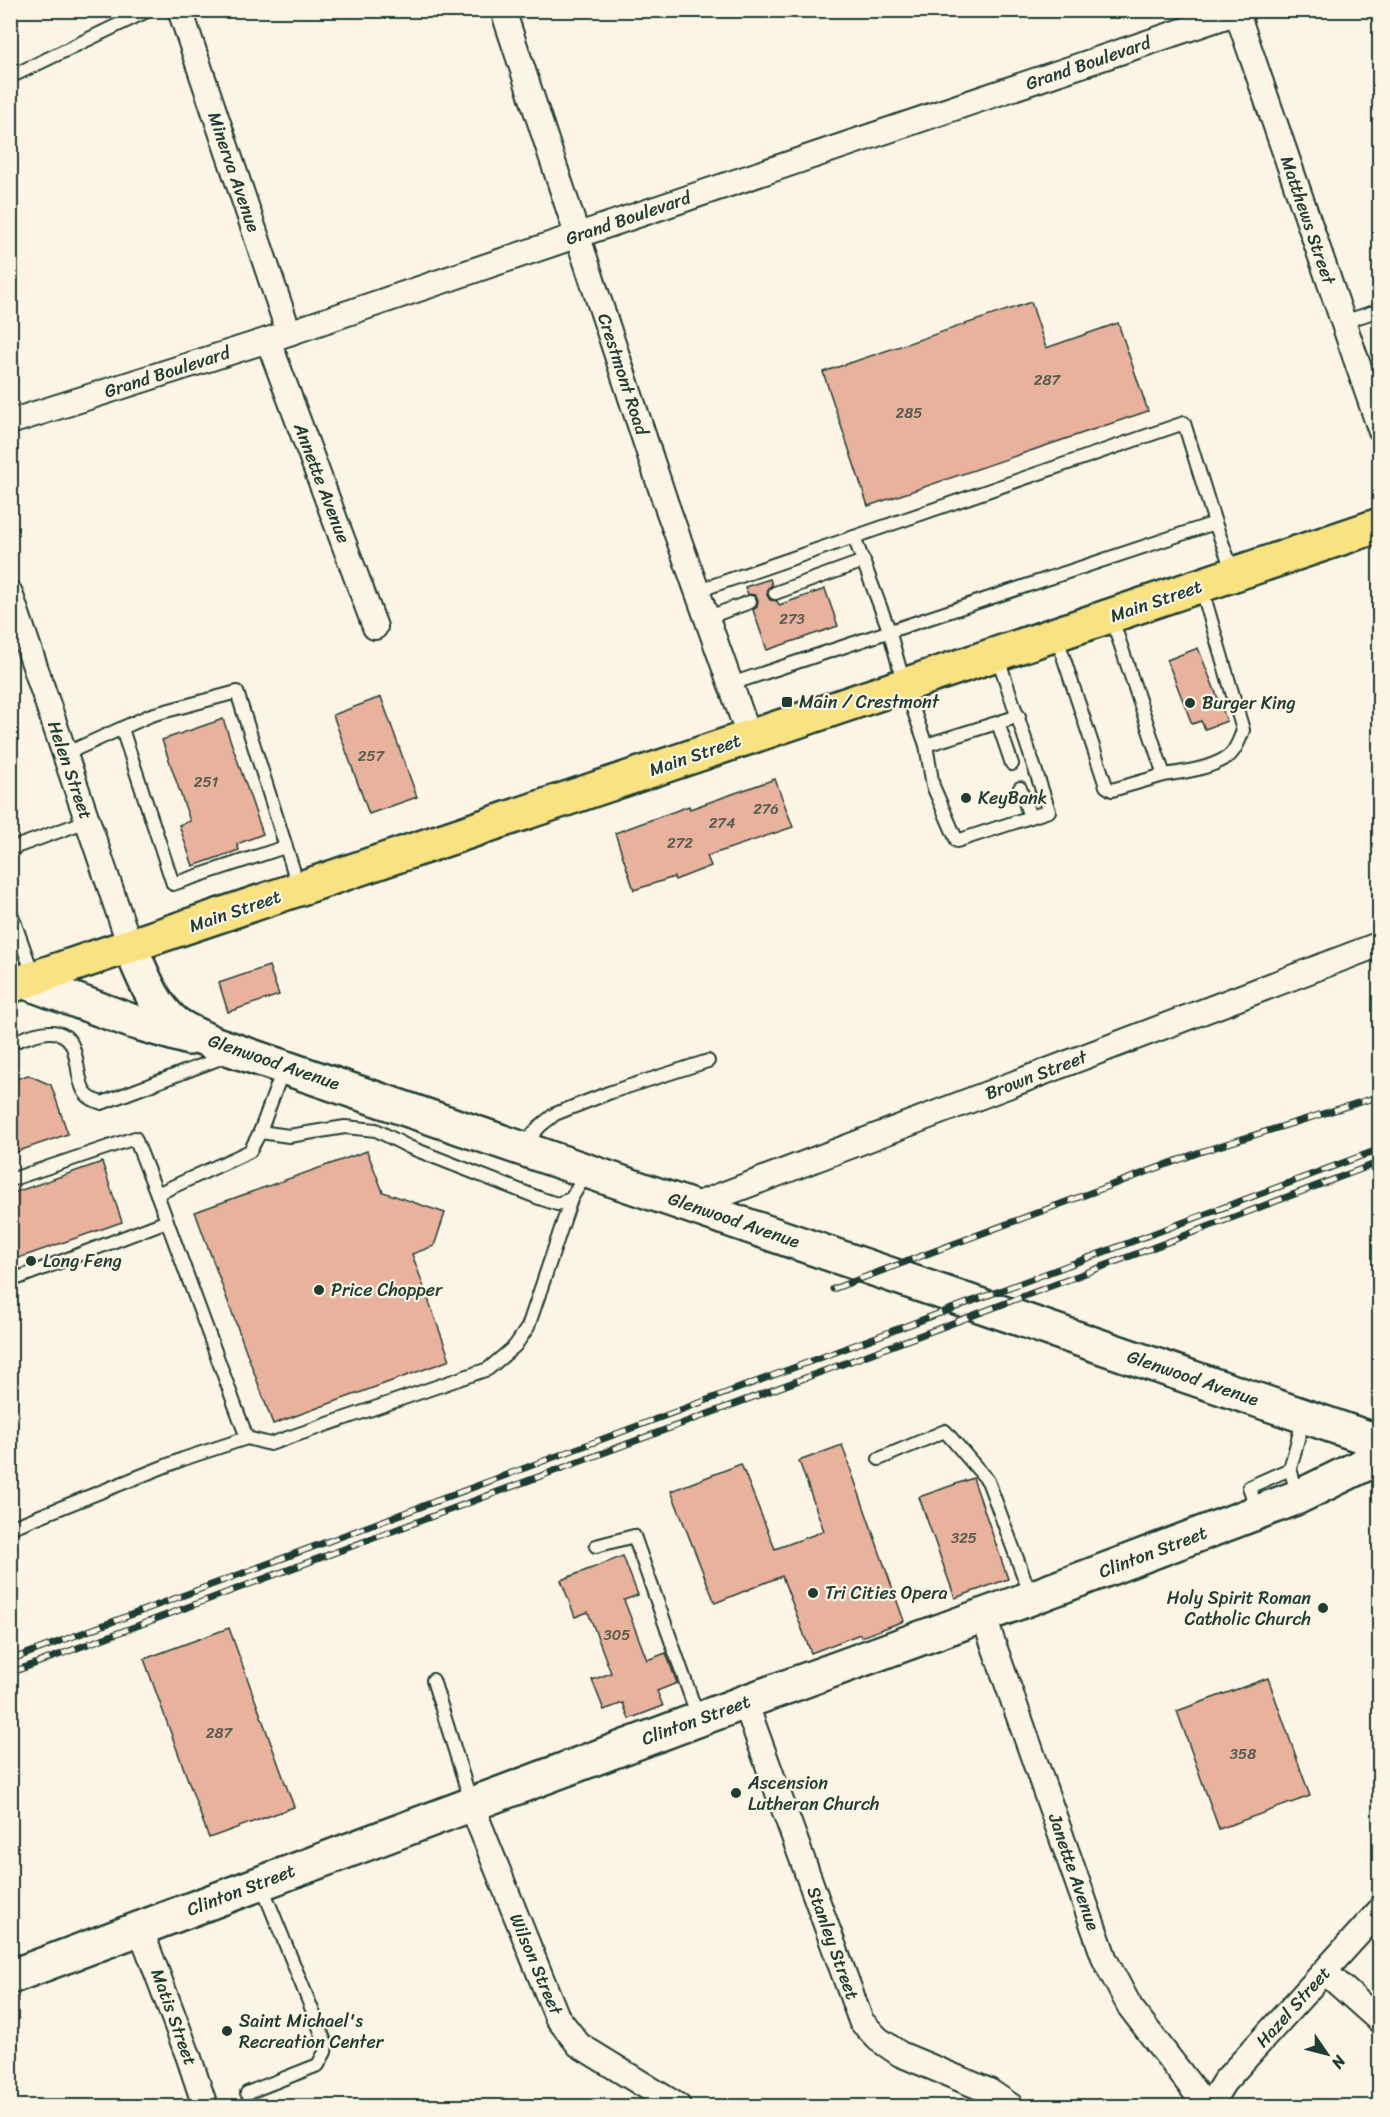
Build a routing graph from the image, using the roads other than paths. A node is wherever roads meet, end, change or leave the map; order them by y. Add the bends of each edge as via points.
1 (148, 10) edge
2 (180, 10) edge
3 (503, 10) edge
4 (1239, 11) edge
5 (10, 77) edge
6 (576, 235) junction
7 (1380, 310) edge
8 (1343, 321) junction
9 (278, 336) junction
10 (10, 422) edge
11 (1380, 429) edge
12 (1215, 523) junction
13 (1380, 525) edge
14 (854, 537) junction
15 (864, 561) junction
16 (1233, 574) junction
17 (1201, 585) junction
18 (697, 591) junction
19 (775, 592) dead end
20 (10, 593) edge
21 (750, 602) dead end
22 (1111, 616) junction
23 (706, 618) junction
24 (375, 627) dead end
25 (889, 630) junction
26 (1056, 634) junction
27 (997, 654) junction
28 (731, 684) junction
29 (904, 684) junction
30 (1019, 716) junction
31 (998, 723) junction
32 (122, 729) junction
33 (749, 736) junction
34 (926, 745) junction
35 (65, 754) junction
36 (1012, 764) dead end
37 (1164, 775) junction
38 (1020, 788) dead end
39 (1030, 817) junction
40 (87, 820) junction
41 (285, 847) junction
42 (10, 849) edge
43 (299, 889) junction
44 (10, 910) edge
45 (1380, 944) edge
46 (130, 946) junction
47 (22, 981) edge
48 (10, 1042) edge
49 (226, 1047) junction
50 (708, 1061) dead end
51 (284, 1067) junction
52 (260, 1132) junction
53 (521, 1148) junction
54 (588, 1170) junction
55 (10, 1180) edge
56 (157, 1194) junction
57 (571, 1199) junction
58 (693, 1206) junction
59 (167, 1221) junction
60 (10, 1281) edge
61 (1304, 1416) junction
62 (247, 1438) junction
63 (1380, 1442) edge
64 (1380, 1457) edge
65 (879, 1459) dead end
66 (1294, 1483) junction
67 (10, 1528) edge
68 (596, 1546) dead end
69 (1031, 1598) junction
70 (983, 1615) junction
71 (433, 1680) dead end
72 (744, 1702) junction
73 (699, 1719) junction
74 (471, 1804) junction
75 (260, 1883) junction
76 (1380, 1910) edge
77 (140, 1928) junction
78 (1325, 1972) junction
79 (10, 1977) edge
80 (1380, 2021) edge
81 (247, 2092) dead end
82 (205, 2106) edge
83 (678, 2106) edge
84 (1011, 2106) edge
85 (1208, 2106) edge

1 - 5 lane
2 - 9 street, Minerva Avenue
3 - 6 street, Crestmont Road
4 - 6 street, Grand Boulevard
4 - 8 street, Matthews Street
6 - 9 street, Grand Boulevard
6 - 18 street, Crestmont Road
7 - 8 lane
8 - 11 street, Matthews Street
9 - 10 street, Grand Boulevard
9 - 24 street, Annette Avenue
12 - 14 lane via 1184,423
12 - 16 lane
12 - 25 lane
13 - 16 main road, Main Street
14 - 15 lane
14 - 18 lane
15 - 19 lane
15 - 25 lane
16 - 17 main road, Main Street
17 - 22 main road, Main Street
17 - 37 lane via 1243,730 1227,758 1192,771
18 - 23 street, Crestmont Road
20 - 35 street, Helen Street
21 - 23 lane
22 - 26 main road, Main Street
22 - 37 lane
23 - 28 street, Crestmont Road
25 - 28 lane
25 - 29 lane
26 - 27 main road, Main Street
26 - 37 lane via 1106,786 1112,790
27 - 29 main road, Main Street
27 - 30 lane
28 - 33 street, Crestmont Road
29 - 33 main road, Main Street
29 - 34 lane
30 - 31 lane
30 - 39 lane via 1049,811
31 - 34 lane
31 - 36 lane
32 - 35 lane
32 - 41 lane via 173,885
32 - 41 lane via 151,715 237,692
33 - 43 main road, Main Street
34 - 39 lane via 933,786 957,841
35 - 40 street, Helen Street
38 - 39 lane
40 - 42 lane
40 - 46 street, Helen Street
41 - 43 lane
43 - 46 main road, Main Street
44 - 47 lane
45 - 58 street, Brown Street
46 - 47 main road, Main Street
46 - 49 street, Glenwood Avenue via 162,1011 177,1025
47 - 49 street via 134,1023
48 - 49 lane via 50,1031 63,1034 71,1042 84,1092 102,1103
49 - 51 street, Glenwood Avenue
50 - 53 lane via 555,1114
51 - 52 lane
51 - 53 street, Glenwood Avenue
52 - 56 lane via 250,1151
52 - 57 lane via 289,1136 345,1127 376,1130 539,1198 557,1204
53 - 54 street, Glenwood Avenue
54 - 57 lane
54 - 58 street, Glenwood Avenue
55 - 56 lane via 135,1138
56 - 59 lane
57 - 62 lane via 528,1327 515,1346 488,1369 270,1444
58 - 61 street, Glenwood Avenue
59 - 60 lane
59 - 62 lane
61 - 63 street, Glenwood Avenue
61 - 66 lane
62 - 67 lane via 183,1459
64 - 66 street, Clinton Street
65 - 69 lane via 945,1431 988,1481
66 - 69 street, Clinton Street via 1258,1512
68 - 73 lane via 634,1536
69 - 70 street, Clinton Street
70 - 72 street, Clinton Street
70 - 85 street, Janette Avenue via 1105,1960 1130,2007
71 - 74 lane
72 - 73 street, Clinton Street
72 - 84 street, Stanley Street via 861,2021 900,2054 989,2091
73 - 74 street, Clinton Street
74 - 75 street, Clinton Street
74 - 83 street, Wilson Street via 556,2017 579,2044
75 - 77 street, Clinton Street
75 - 81 lane via 326,2044 318,2065
76 - 78 street, Hazel Street
77 - 79 street, Clinton Street
77 - 82 street, Matis Street
78 - 80 street
78 - 85 street, Hazel Street via 1224,2082

